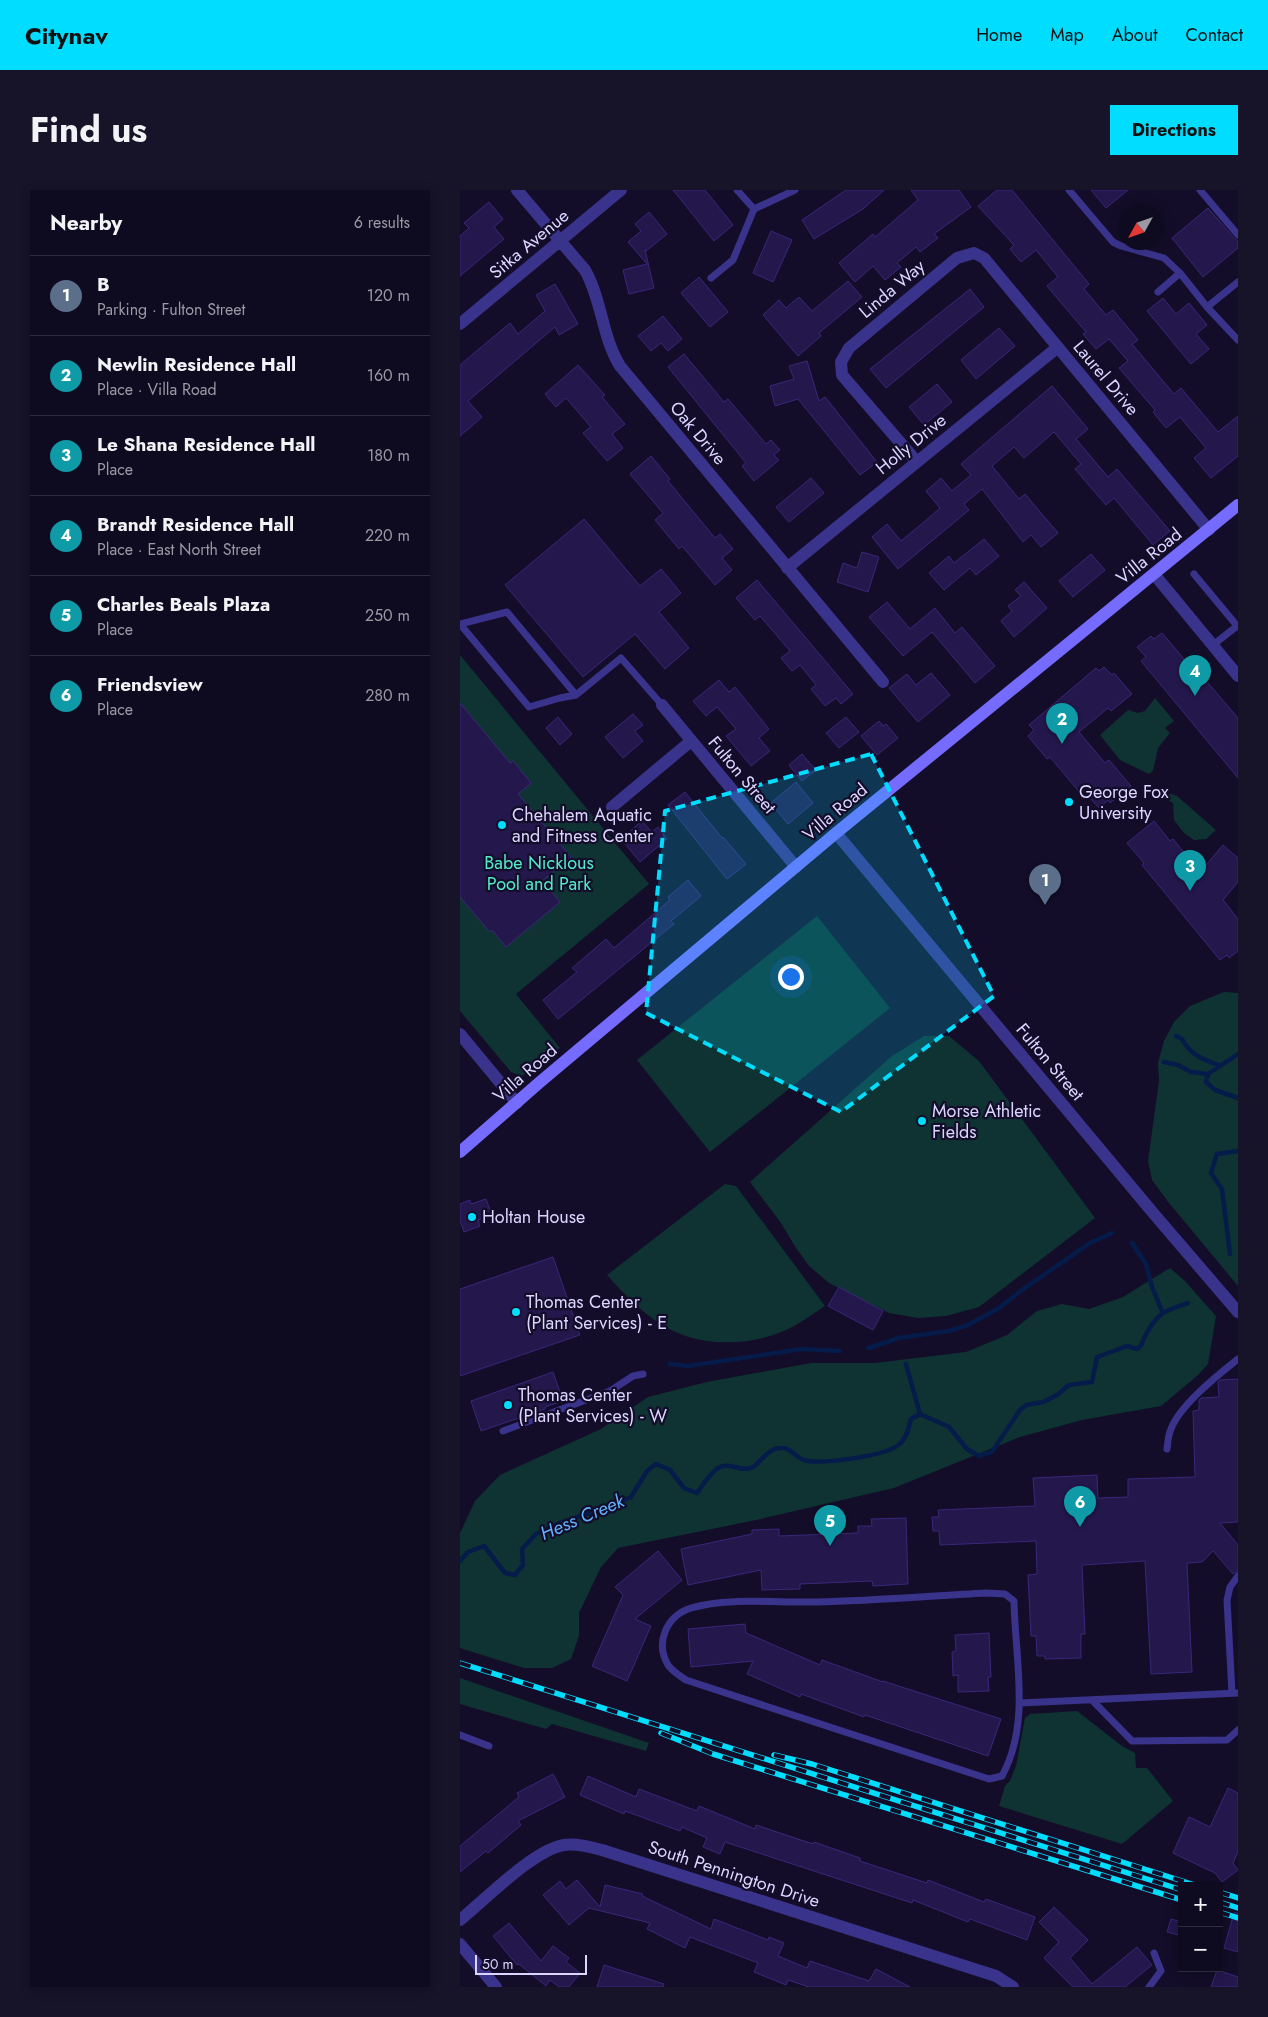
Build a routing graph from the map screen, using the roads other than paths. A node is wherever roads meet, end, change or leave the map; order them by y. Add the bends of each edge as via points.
1 (517, 190) edge
2 (621, 190) edge
3 (738, 190) edge
4 (795, 190) edge
5 (1069, 190) edge
6 (1200, 190) edge
7 (754, 209) junction
8 (1238, 234) edge
9 (559, 241) junction
10 (974, 253) joint
11 (1180, 273) junction
12 (711, 278) dead end
13 (1238, 282) edge
14 (1158, 292) dead end
15 (1207, 307) junction
16 (460, 324) edge
17 (1238, 340) edge
18 (1058, 347) junction
19 (917, 462) junction
20 (1238, 506) edge
21 (1209, 530) junction
22 (787, 568) junction
23 (1154, 574) junction
24 (1194, 574) dead end
25 (1237, 626) edge
26 (1213, 645) junction
27 (1238, 676) edge
28 (883, 682) dead end
29 (576, 695) junction
30 (662, 705) joint
31 (691, 741) junction
32 (612, 807) dead end
33 (836, 833) junction
34 (796, 867) junction
35 (460, 1034) edge
36 (517, 1103) junction
37 (460, 1152) edge
38 (1238, 1312) edge
39 (1238, 1359) edge
40 (643, 1374) dead end
41 (503, 1431) dead end
42 (1166, 1448) dead end
43 (1238, 1576) edge
44 (1235, 1693) edge
45 (1092, 1700) junction
46 (1020, 1703) junction
47 (1238, 1730) edge
48 (460, 1736) edge
49 (489, 1746) dead end
50 (460, 1920) edge
51 (460, 1944) edge
52 (1154, 1953) dead end
53 (496, 1987) edge
54 (1013, 1987) edge
55 (1149, 1987) edge

1 - 9 street, Oak Drive
2 - 9 street, Sitka Avenue
3 - 7 lane
4 - 7 lane
5 - 11 lane via 1113,242 1164,258
6 - 8 lane
7 - 12 lane via 733,260
9 - 16 street, Sitka Avenue
9 - 22 street, Oak Drive via 593,284 611,351 620,366
10 - 18 street, Laurel Drive via 984,258
10 - 19 street, Linda Way via 957,258 849,348 841,362 842,375
11 - 14 lane
11 - 15 lane
13 - 15 lane
15 - 17 lane
18 - 19 street, Holly Drive
18 - 21 street, Laurel Drive
19 - 22 street, Holly Drive
20 - 21 main road, Villa Road
21 - 23 main road, Villa Road
22 - 28 street, Oak Drive
23 - 26 street
23 - 33 main road, Villa Road
24 - 25 lane
25 - 26 lane
26 - 27 street
29 - 29 lane via 507,612 460,624 529,707
29 - 30 lane via 621,658
30 - 31 street, Fulton Street
31 - 32 street
31 - 34 street, Fulton Street
33 - 34 main road, Villa Road
33 - 38 street, Fulton Street
34 - 36 main road, Villa Road
35 - 36 street
36 - 37 main road, Villa Road
39 - 42 lane via 1206,1384 1184,1410 1171,1428
40 - 41 lane via 633,1376 610,1391
43 - 44 lane via 1230,1587 1227,1600
44 - 45 lane
45 - 46 lane
45 - 47 lane via 1132,1741 1227,1740
46 - 46 lane via 1014,1601 1005,1594 727,1602 690,1608 665,1626 663,1635 663,1652 669,1667 686,1680 988,1779 1002,1776 1011,1760
48 - 49 lane
50 - 54 street, South Pennington Drive via 529,1863 563,1845 576,1845 602,1850 996,1976
51 - 53 street
52 - 55 lane via 1161,1971

